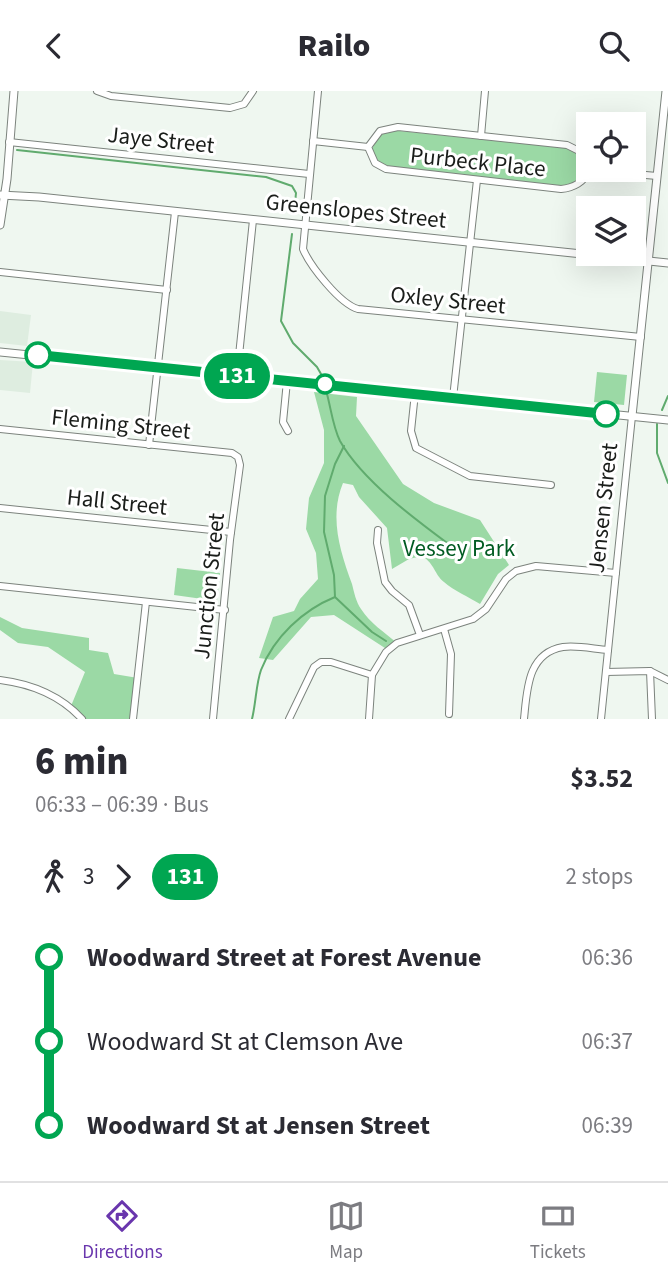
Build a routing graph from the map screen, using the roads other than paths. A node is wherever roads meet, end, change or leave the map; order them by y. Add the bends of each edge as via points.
1 (14, 91) edge
2 (97, 91) edge
3 (253, 91) edge
4 (318, 91) edge
5 (485, 91) edge
6 (666, 91) edge
7 (666, 102) edge
8 (481, 136) junction
9 (313, 141) junction
10 (9, 142) junction
11 (368, 147) junction
12 (576, 149) edge
13 (310, 174) junction
14 (646, 175) edge
15 (657, 176) junction
16 (477, 180) junction
17 (579, 182) edge
18 (2, 193) edge
19 (175, 212) junction
20 (253, 220) junction
21 (0, 221) edge
22 (304, 225) junction
23 (470, 242) junction
24 (649, 261) junction
25 (668, 263) edge
26 (0, 272) edge
27 (167, 290) junction
28 (461, 319) junction
29 (641, 337) junction
30 (0, 350) edge
31 (159, 367) junction
32 (237, 376) junction
33 (287, 381) junction
34 (415, 393) junction
35 (453, 398) junction
36 (632, 416) junction
37 (668, 420) edge
38 (0, 429) edge
39 (288, 431) dead end
40 (149, 445) junction
41 (238, 457) joint
42 (551, 485) dead end
43 (0, 508) edge
44 (379, 530) dead end
45 (231, 532) junction
46 (616, 573) junction
47 (0, 586) edge
48 (146, 601) junction
49 (225, 610) junction
50 (443, 629) junction
51 (420, 635) junction
52 (608, 650) junction
53 (650, 671) junction
54 (606, 672) junction
55 (372, 675) junction
56 (0, 680) edge
57 (668, 680) edge
58 (449, 714) dead end
59 (82, 719) edge
60 (133, 719) edge
61 (213, 719) edge
62 (289, 719) edge
63 (369, 719) edge
64 (524, 719) edge
65 (601, 719) edge
66 (652, 719) edge

1 - 10 street
2 - 3 street via 230,108 244,104
4 - 9 street, Oxley Street
5 - 8 street
6 - 7 street, Jensen Street
7 - 15 street, Jensen Street
8 - 11 street, Purbeck Place via 391,127 380,131
8 - 12 street, Purbeck Place
9 - 11 street
9 - 13 street, Oxley Street
10 - 13 street, Jaye Street
10 - 18 street
11 - 16 street, Purbeck Place via 375,163 386,169
13 - 22 street, Oxley Street
14 - 15 street, Purbeck Place
15 - 24 street, Jensen Street
16 - 17 street, Purbeck Place via 561,189
16 - 23 street
18 - 19 street, Greenslopes Street
18 - 21 street
19 - 20 street, Greenslopes Street
19 - 27 street
20 - 22 street, Greenslopes Street
20 - 32 street
22 - 23 street, Greenslopes Street
22 - 28 street, Oxley Street via 305,254 345,303 358,309
23 - 24 street, Greenslopes Street
23 - 28 street
24 - 25 street, Greenslopes Street
24 - 29 street, Jensen Street
26 - 27 street
27 - 31 street
28 - 29 street, Oxley Street
28 - 35 street
29 - 36 street, Jensen Street
30 - 31 street
31 - 32 street
31 - 40 street
32 - 33 street
33 - 34 street
33 - 39 street via 283,422
34 - 35 street
34 - 42 street via 411,437 416,448 470,476
35 - 36 street
36 - 37 street
36 - 46 street, Jensen Street
38 - 40 street, Fleming Street
40 - 41 street, Fleming Street
41 - 45 street, Junction Street
43 - 45 street, Hall Street
44 - 51 street via 385,582 409,605
45 - 49 street, Junction Street
46 - 50 street via 523,568 506,579 480,614
46 - 52 street, Jensen Street
47 - 48 street
48 - 49 street
48 - 60 street
49 - 61 street, Junction Street
50 - 51 street
50 - 58 street via 451,654
51 - 55 street via 386,652
52 - 54 street, Jensen Street
52 - 64 street via 569,647 549,653 529,675
53 - 54 street
53 - 57 street
53 - 66 street
54 - 65 street, Jensen Street
55 - 62 street via 321,662 314,667
55 - 63 street
56 - 59 street via 44,691 71,706

